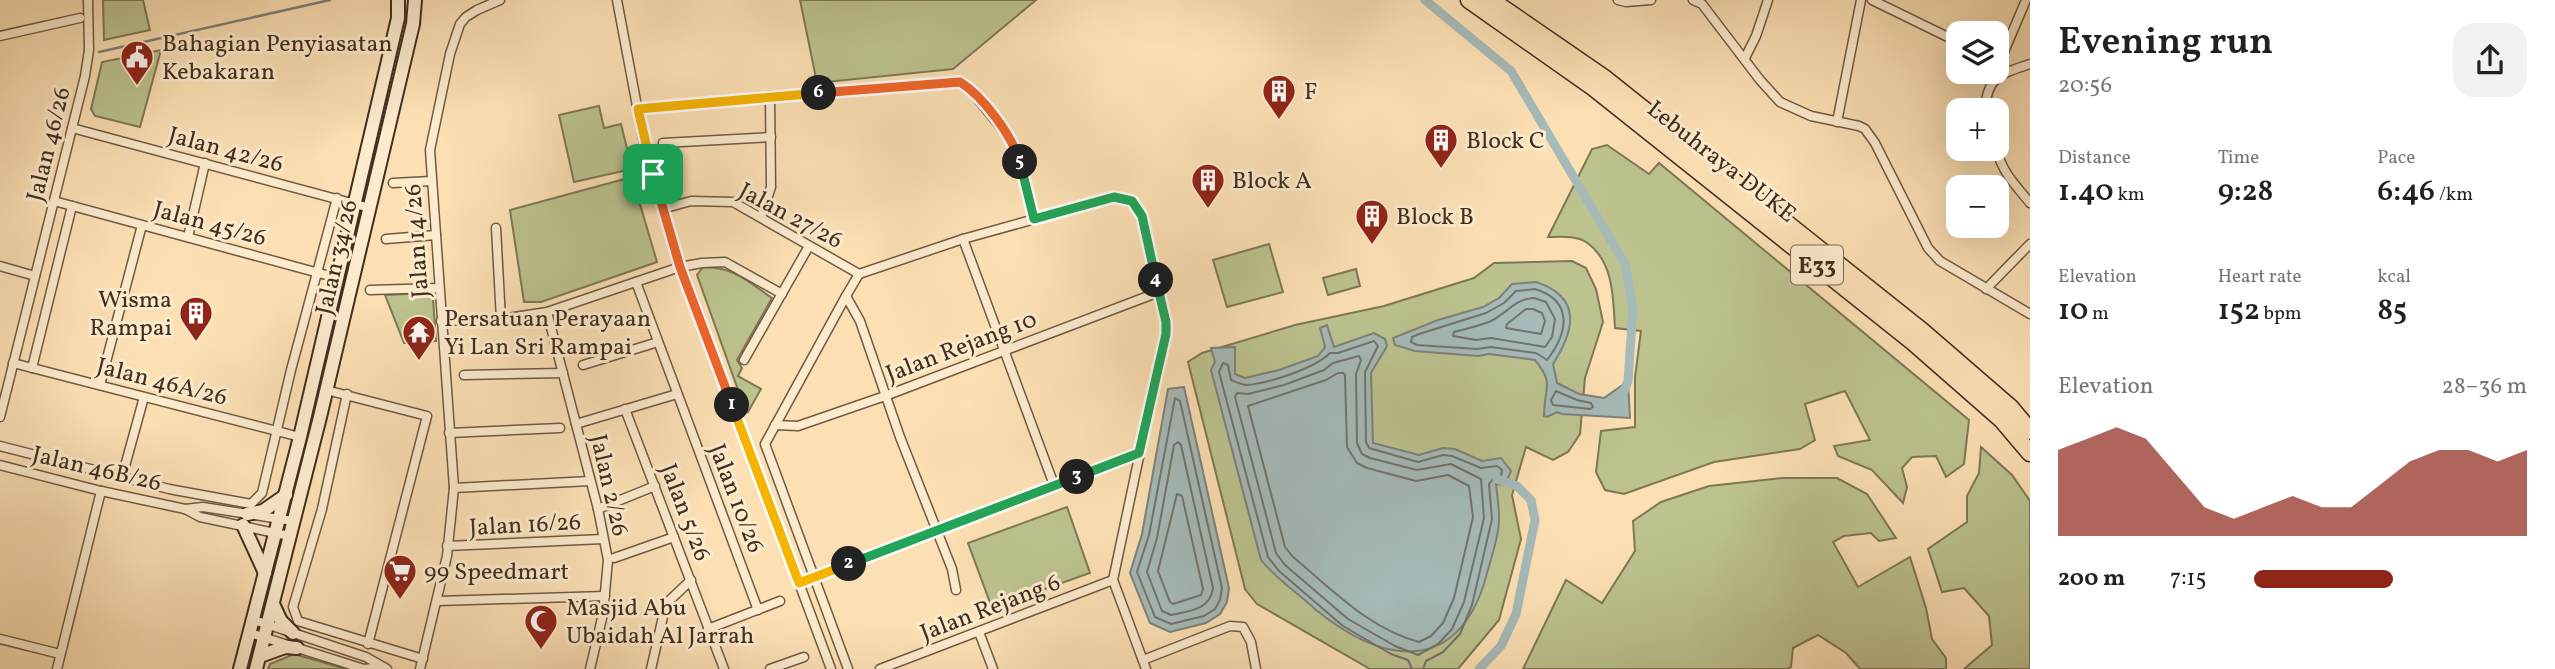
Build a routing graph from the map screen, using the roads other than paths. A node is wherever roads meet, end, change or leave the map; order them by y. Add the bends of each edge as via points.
1 (88, 0) edge
2 (398, 0) edge
3 (415, 0) edge
4 (500, 0) edge
5 (617, 0) edge
6 (1469, 0) edge
7 (1491, 0) edge
8 (1618, 0) edge
9 (1651, 0) edge
10 (1693, 0) edge
11 (1768, 0) edge
12 (1861, 0) edge
13 (1872, 0) edge
14 (2026, 0) edge
15 (80, 18) dead end
16 (0, 36) edge
17 (1946, 36) edge
18 (2009, 39) edge
19 (1745, 58) junction
20 (2030, 64) edge
21 (1598, 83) junction
22 (770, 96) junction
23 (1987, 98) edge
24 (638, 109) junction
25 (1837, 122) junction
26 (72, 128) junction
27 (771, 137) junction
28 (663, 143) dead end
29 (2000, 161) edge
30 (205, 163) junction
31 (431, 181) junction
32 (393, 183) dead end
33 (337, 198) junction
34 (54, 201) junction
35 (354, 203) junction
36 (2030, 204) edge
37 (72, 206) junction
38 (370, 208) junction
39 (662, 209) junction
40 (761, 217) junction
41 (1034, 219) junction
42 (142, 225) junction
43 (496, 228) dead end
44 (436, 235) junction
45 (188, 237) junction
46 (386, 239) dead end
47 (963, 239) junction
48 (2030, 244) edge
49 (809, 246) junction
50 (0, 266) edge
51 (680, 267) junction
52 (317, 273) junction
53 (859, 274) junction
54 (35, 276) junction
55 (337, 278) junction
56 (636, 282) junction
57 (439, 289) junction
58 (1158, 289) junction
59 (1986, 289) junction
60 (370, 290) dead end
61 (782, 294) junction
62 (846, 296) junction
63 (1145, 297) junction
64 (1162, 306) junction
65 (547, 313) junction
66 (2030, 314) edge
67 (501, 318) junction
68 (441, 321) junction
69 (658, 342) junction
70 (1004, 350) junction
71 (744, 360) dead end
72 (13, 363) junction
73 (583, 365) dead end
74 (32, 368) junction
75 (562, 373) junction
76 (464, 375) dead end
77 (100, 385) junction
78 (327, 390) junction
79 (347, 394) junction
80 (677, 394) junction
81 (885, 396) junction
82 (144, 397) junction
83 (625, 409) junction
84 (0, 417) edge
85 (576, 424) junction
86 (775, 425) junction
87 (560, 428) dead end
88 (278, 431) junction
89 (2030, 431) edge
90 (449, 433) junction
91 (300, 437) junction
92 (0, 446) edge
93 (1139, 453) junction
94 (2030, 453) edge
95 (0, 465) edge
96 (122, 477) junction
97 (590, 481) junction
98 (1054, 485) junction
99 (654, 486) junction
100 (454, 488) junction
101 (101, 491) junction
102 (191, 492) junction
103 (286, 495) junction
104 (187, 509) junction
105 (598, 509) junction
106 (279, 519) junction
107 (245, 520) junction
108 (293, 521) junction
109 (937, 530) junction
110 (275, 533) junction
111 (289, 536) junction
112 (674, 537) junction
113 (604, 539) junction
114 (447, 546) junction
115 (614, 558) dead end
116 (265, 573) junction
117 (815, 577) junction
118 (691, 580) junction
119 (1113, 580) junction
120 (799, 583) junction
121 (956, 590) dead end
122 (605, 596) junction
123 (438, 601) junction
124 (780, 601) dead end
125 (273, 604) junction
126 (758, 610) junction
127 (252, 627) junction
128 (295, 627) junction
129 (708, 629) junction
130 (266, 631) junction
131 (979, 632) junction
132 (0, 639) edge
133 (368, 643) junction
134 (297, 648) junction
135 (60, 654) junction
136 (804, 657) dead end
137 (423, 659) junction
138 (258, 663) edge
139 (1144, 665) edge
140 (384, 668) edge
141 (57, 669) edge
142 (240, 669) edge
143 (420, 669) edge
144 (590, 669) edge
145 (651, 669) edge
146 (723, 669) edge
147 (770, 669) edge
148 (831, 669) edge
149 (848, 669) edge
150 (880, 669) edge
151 (993, 669) edge
152 (1256, 669) edge

1 - 26 street, Jalan 46/26 via 89,50
2 - 35 main road, Jalan 34/26
3 - 38 main road, Jalan 34/26
4 - 31 street, Jalan 14/26 via 466,17 457,33 430,150
5 - 24 street
6 - 21 highway, Lebuhraya DUKE / E33
7 - 21 highway, Lebuhraya DUKE / E33
8 - 9 street
10 - 19 street
11 - 19 street
12 - 25 street
13 - 17 street
14 - 18 street
15 - 16 street
19 - 25 street via 1780,102
20 - 23 street via 2001,74 1990,83
21 - 89 highway, Lebuhraya DUKE / E33 via 1922,331 2011,408
21 - 94 highway, Lebuhraya DUKE / E33 via 1913,342 2002,420
22 - 24 street
22 - 27 street
22 - 41 street via 960,82 1012,141
24 - 39 street
25 - 59 street via 1865,129 1928,248 1940,261
26 - 30 street, Jalan 42/26
26 - 34 street, Jalan 46/26
27 - 28 street
27 - 40 street via 771,187
29 - 36 street via 2006,176
30 - 33 street, Jalan 42/26
30 - 45 street
31 - 32 street
31 - 44 street, Jalan 14/26
33 - 35 street, Jalan 42/26
33 - 52 street
34 - 37 street, Jalan 45/26
34 - 54 street, Jalan 46/26
35 - 38 street, Jalan 42/26
35 - 55 main road, Jalan 34/26
37 - 42 street, Jalan 45/26
37 - 74 street
38 - 78 main road, Jalan 34/26
39 - 40 street, Jalan 27/26 via 691,201 725,200
39 - 51 street
40 - 49 street, Jalan 27/26
41 - 47 street
41 - 58 street via 1114,197 1132,201 1142,216
42 - 45 street, Jalan 45/26
42 - 77 street
43 - 67 street
44 - 46 street
44 - 57 street, Jalan 14/26
45 - 52 street, Jalan 45/26
47 - 53 street
47 - 70 street
48 - 59 street
49 - 53 street, Jalan 27/26
49 - 61 street
50 - 54 street
51 - 56 street
51 - 61 street via 725,262
51 - 120 street
52 - 55 street, Jalan 45/26
52 - 88 street
53 - 62 street
54 - 72 street, Jalan 46/26
55 - 91 main road, Jalan 34/26
56 - 65 street
56 - 69 street, Jalan 10/26
57 - 60 street
57 - 68 street, Jalan 14/26
58 - 63 street
58 - 64 street
59 - 66 street
61 - 71 street
62 - 81 street via 860,321
62 - 86 street
63 - 64 street
63 - 70 street, Jalan Rejang 10
64 - 93 street via 1166,334
65 - 67 street
65 - 75 street, Jalan 2/26
67 - 68 street
68 - 90 street, Jalan 14/26
69 - 73 street
69 - 80 street, Jalan 10/26
70 - 81 street, Jalan Rejang 10
70 - 98 street
72 - 74 street, Jalan 46A/26
72 - 84 street, Jalan 46/26
74 - 77 street, Jalan 46A/26
75 - 76 street
75 - 85 street, Jalan 2/26
77 - 82 street, Jalan 46A/26
78 - 79 street
78 - 108 main road, Jalan 34/26
79 - 128 street via 322,509 293,607
79 - 133 street via 427,416
80 - 83 street
80 - 126 street, Jalan 10/26
81 - 86 street, Jalan Rejang 10 via 798,426
81 - 109 street
82 - 88 street, Jalan 46A/26
82 - 96 street
83 - 85 street
83 - 99 street, Jalan 5/26
85 - 97 street, Jalan 2/26
86 - 117 street via 765,444
87 - 90 street
88 - 91 street, Jalan 46A/26
88 - 102 street via 262,493 251,504
90 - 100 street, Jalan 14/26
91 - 103 main road, Jalan 34/26
92 - 96 street
93 - 98 street
93 - 119 street
95 - 101 street, Jalan 46B/26
96 - 102 street
97 - 100 street
97 - 105 street, Jalan 2/26
98 - 109 street
99 - 105 street
99 - 112 street, Jalan 5/26
100 - 114 street, Jalan 14/26
101 - 104 street, Jalan 46B/26
101 - 135 street
102 - 104 street
103 - 106 main road, Jalan 34/26
103 - 107 main road
104 - 107 street, Jalan 46B/26 via 200,517
105 - 113 street, Jalan 2/26
106 - 107 street, Jalan 46B/26
106 - 108 street, Jalan 46B/26
106 - 110 main road, Jalan 34/26
107 - 110 street, Jalan 46B/26
107 - 116 main road
108 - 111 main road, Jalan 34/26
109 - 117 street
109 - 121 street
110 - 111 street, Jalan 46B/26
110 - 116 main road, Jalan 34/26
111 - 125 main road, Jalan 34/26
112 - 115 street
112 - 118 street, Jalan 5/26
113 - 114 street, Jalan 16/26
113 - 122 street, Jalan 2/26 via 608,560
114 - 123 street, Jalan 14/26
116 - 127 main road, Jalan 34/26
117 - 120 street
117 - 149 street
118 - 129 street, Jalan 5/26
118 - 145 street via 665,608
119 - 131 street, Jalan Rejang 6
119 - 139 street
120 - 148 street
122 - 123 street
122 - 144 street, Jalan 2/26
123 - 137 street, Jalan 14/26
124 - 126 street
125 - 128 main road via 281,621
125 - 130 main road, Jalan 34/26
126 - 129 street
127 - 130 street
127 - 130 street
127 - 142 main road, Jalan 34/26
128 - 130 street
128 - 133 street
128 - 140 street
129 - 146 street, Jalan 5/26
130 - 134 street
130 - 138 main road, Jalan 34/26
131 - 150 street, Jalan Rejang 6
131 - 151 street
132 - 135 street
133 - 137 street
134 - 138 main road via 285,647
134 - 140 street via 364,668
135 - 141 street
136 - 147 street
137 - 143 street, Jalan 14/26
139 - 152 street via 1230,626 1243,627

